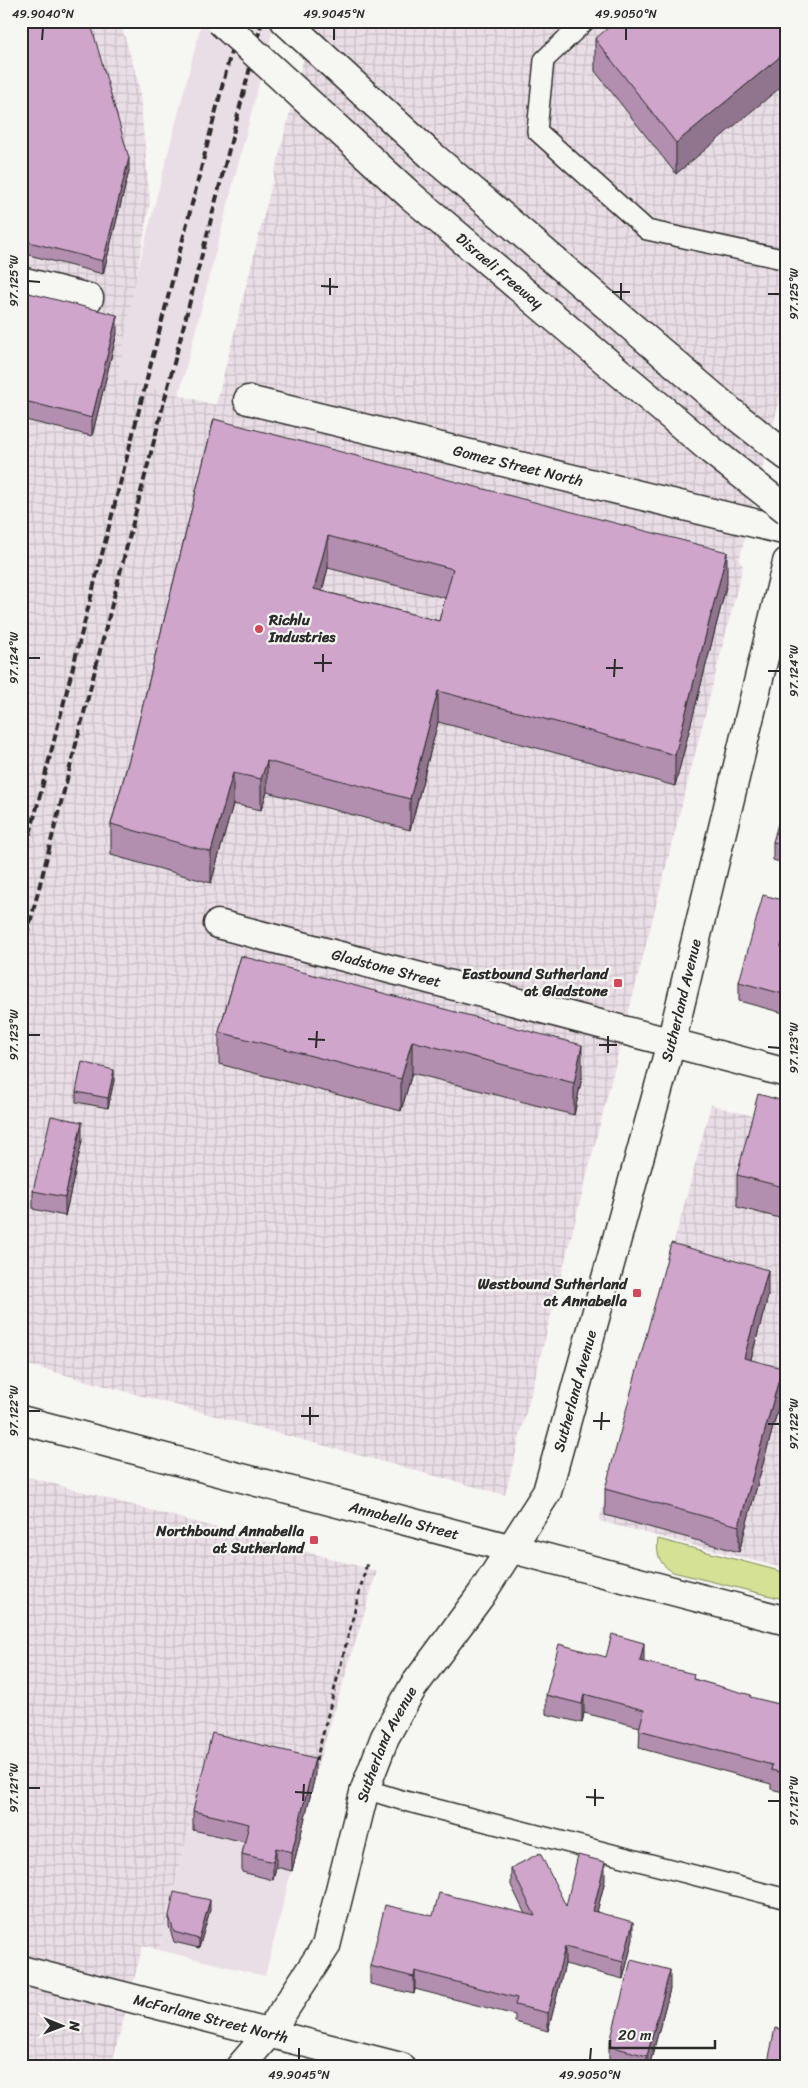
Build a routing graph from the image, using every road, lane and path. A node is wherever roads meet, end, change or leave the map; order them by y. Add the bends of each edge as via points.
1 (220, 21) edge
2 (285, 21) edge
3 (585, 21) edge
4 (787, 260) edge
5 (21, 280) edge
6 (89, 298) dead end
7 (248, 400) dead end
8 (787, 456) edge
9 (787, 510) edge
10 (787, 530) edge
11 (787, 562) edge
12 (218, 924) dead end
13 (671, 1043) junction
14 (787, 1073) edge
15 (21, 1420) edge
16 (510, 1549) junction
17 (367, 1563) dead end
18 (787, 1621) edge
19 (316, 1761) edge
20 (365, 1790) junction
21 (787, 1899) edge
22 (21, 1970) edge
23 (269, 2033) junction
24 (240, 2067) edge
25 (401, 2067) edge

1 - 9 street, Disraeli Freeway, bridge via 411,196 710,450
2 - 8 street via 430,156
3 - 4 lane via 544,60 537,131 647,230
5 - 6 street
7 - 10 street, Gomez Street North
11 - 13 street, Sutherland Avenue
12 - 13 street, Gladstone Street
13 - 14 street, Gladstone Street
13 - 16 street, Sutherland Avenue via 547,1492
15 - 16 street, Annabella Street
16 - 18 street, Annabella Street
16 - 20 street, Sutherland Avenue via 481,1595 412,1688 386,1738
17 - 19 path
20 - 21 lane
20 - 23 street, Sutherland Avenue via 326,1946
22 - 23 street, McFarlane Street North
23 - 24 street, Sutherland Avenue
23 - 25 street, McFarlane Street North

